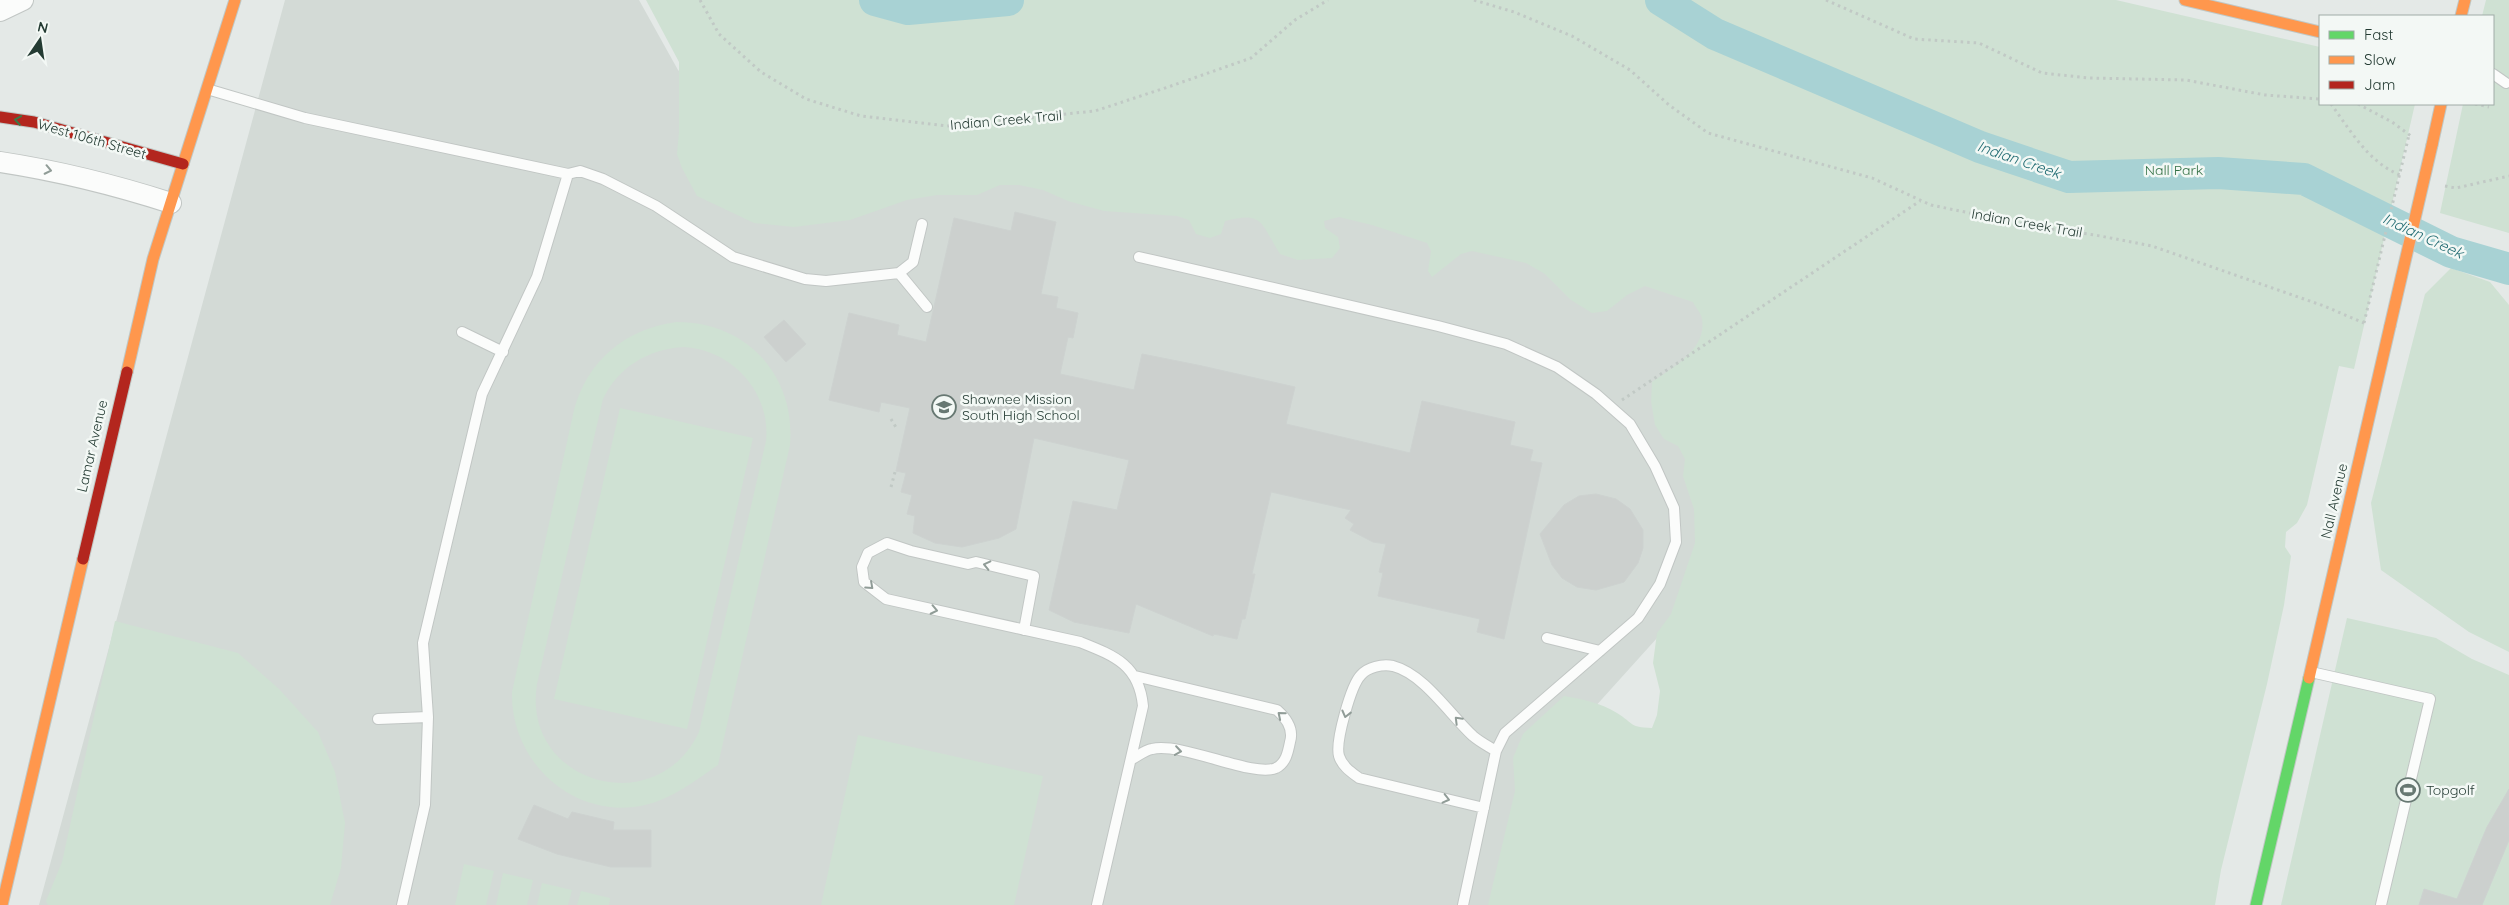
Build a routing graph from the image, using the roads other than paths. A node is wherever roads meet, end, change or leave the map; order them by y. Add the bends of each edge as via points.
1 (22, 0) edge
2 (235, 0) edge
3 (2185, 0) edge
4 (2465, 0) edge
5 (2215, 3) edge
6 (0, 11) edge
7 (2461, 15) edge
8 (2319, 32) edge
9 (2494, 75) edge
10 (2506, 83) dead end
11 (206, 89) junction
12 (2441, 105) edge
13 (0, 117) edge
14 (0, 162) edge
15 (183, 164) junction
16 (568, 174) junction
17 (171, 204) junction
18 (922, 224) dead end
19 (1139, 257) dead end
20 (899, 273) junction
21 (927, 307) dead end
22 (462, 332) dead end
23 (503, 352) junction
24 (1024, 630) junction
25 (1547, 638) dead end
26 (1600, 651) junction
27 (2310, 671) junction
28 (1135, 676) junction
29 (428, 717) junction
30 (378, 719) dead end
31 (1496, 751) junction
32 (1132, 759) junction
33 (1484, 808) junction
34 (2, 905) edge
35 (402, 905) edge
36 (1097, 905) edge
37 (1463, 905) edge
38 (2256, 905) edge
39 (2381, 905) edge

1 - 6 street
2 - 11 street, Lamar Avenue
3 - 5 street
4 - 7 street
5 - 8 street
9 - 10 lane
11 - 15 street, Lamar Avenue
11 - 16 lane via 304,118
12 - 27 street, Nall Avenue, bridge
15 -> 13 street, West 106th Street via 34,122
14 -> 17 street via 116,185
15 - 17 street, Lamar Avenue
16 - 20 lane via 580,171 603,179 656,206 733,257 806,279 826,281
16 - 23 lane via 537,277
17 - 34 street, Lamar Avenue via 153,259 117,404
18 - 20 lane via 913,262
19 - 26 lane via 1506,344 1557,367 1596,394 1630,424 1655,466 1674,508 1676,542 1660,584 1638,618
20 - 21 lane
22 - 23 lane
23 - 29 lane via 482,394 423,643
24 -> 24 lane via 1034,576 976,562 968,564 911,552 887,544 868,553 862,567 864,582 886,599
24 - 28 lane via 1080,642 1109,654
25 - 26 lane
26 - 31 lane via 1506,733
27 - 38 street, Nall Avenue
27 - 39 lane via 2430,699
28 - 32 lane via 1141,687 1143,706
32 -> 28 lane via 1152,749 1178,750 1259,770 1276,768 1286,758 1291,738 1288,719 1277,710
29 - 30 lane
29 - 35 lane via 426,805
31 - 33 lane
31 -> 33 lane via 1474,736 1408,672 1392,666 1378,666 1361,674 1354,686 1338,749 1343,764 1351,772 1359,778
32 - 36 lane
33 - 37 lane

